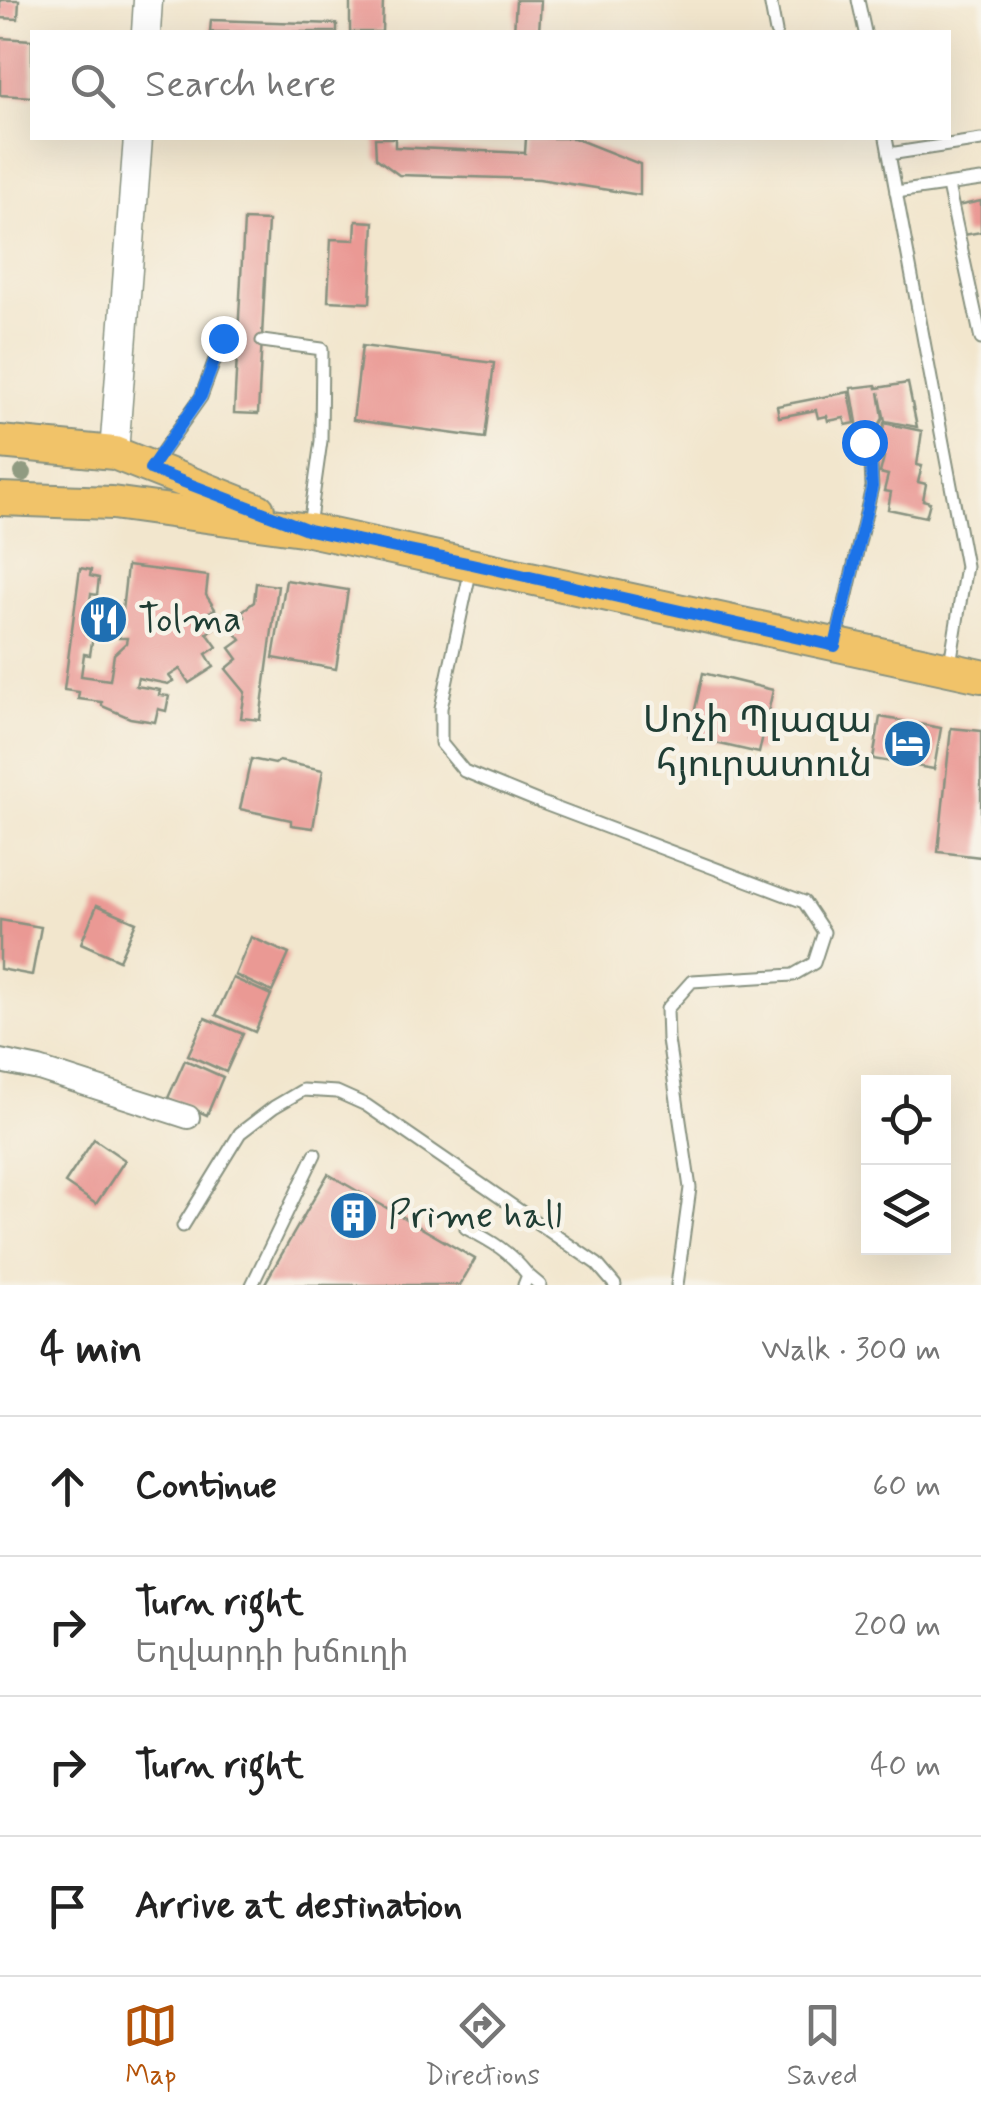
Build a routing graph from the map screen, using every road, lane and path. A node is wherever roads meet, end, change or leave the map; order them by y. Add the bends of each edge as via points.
1 (148, 0) edge
2 (770, 0) edge
3 (858, 0) edge
4 (146, 30) edge
5 (776, 30) edge
6 (865, 30) edge
7 (138, 140) edge
8 (886, 140) edge
9 (981, 140) edge
10 (890, 154) junction
11 (981, 180) edge
12 (948, 186) junction
13 (896, 192) junction
14 (981, 338) edge
15 (238, 340) dead end
16 (262, 341) dead end
17 (0, 442) edge
18 (864, 442) dead end
19 (114, 454) junction
20 (150, 469) junction
21 (0, 499) edge
22 (309, 530) junction
23 (472, 564) junction
24 (835, 646) junction
25 (965, 672) edge
26 (0, 1061) edge
27 (188, 1117) dead end
28 (315, 1154) dead end
29 (183, 1226) dead end
30 (466, 1228) dead end
31 (526, 1280) edge
32 (252, 1285) edge
33 (540, 1285) edge
34 (615, 1285) edge
35 (677, 1285) edge

1 - 4 street
2 - 5 lane
3 - 6 lane
7 - 19 street
8 - 10 lane
9 - 10 lane
10 - 13 lane
11 - 12 lane
12 - 13 lane
12 - 14 lane
13 - 25 lane via 966,566
15 - 20 lane via 223,338 201,396
16 - 22 lane via 322,349 321,440
17 - 19 main road
18 - 24 lane via 872,487
19 - 20 main road
20 - 22 main road
21 - 22 main road via 112,503
22 - 23 main road
23 - 24 main road
23 - 35 lane via 441,708 441,742 464,771 804,902 824,932 814,963 793,974 692,981 668,1009 690,1188
24 - 25 main road
26 - 27 street
28 - 32 lane
29 - 34 lane via 240,1133 302,1090 337,1092 366,1105 597,1264
30 - 31 lane via 512,1256
31 - 33 lane

